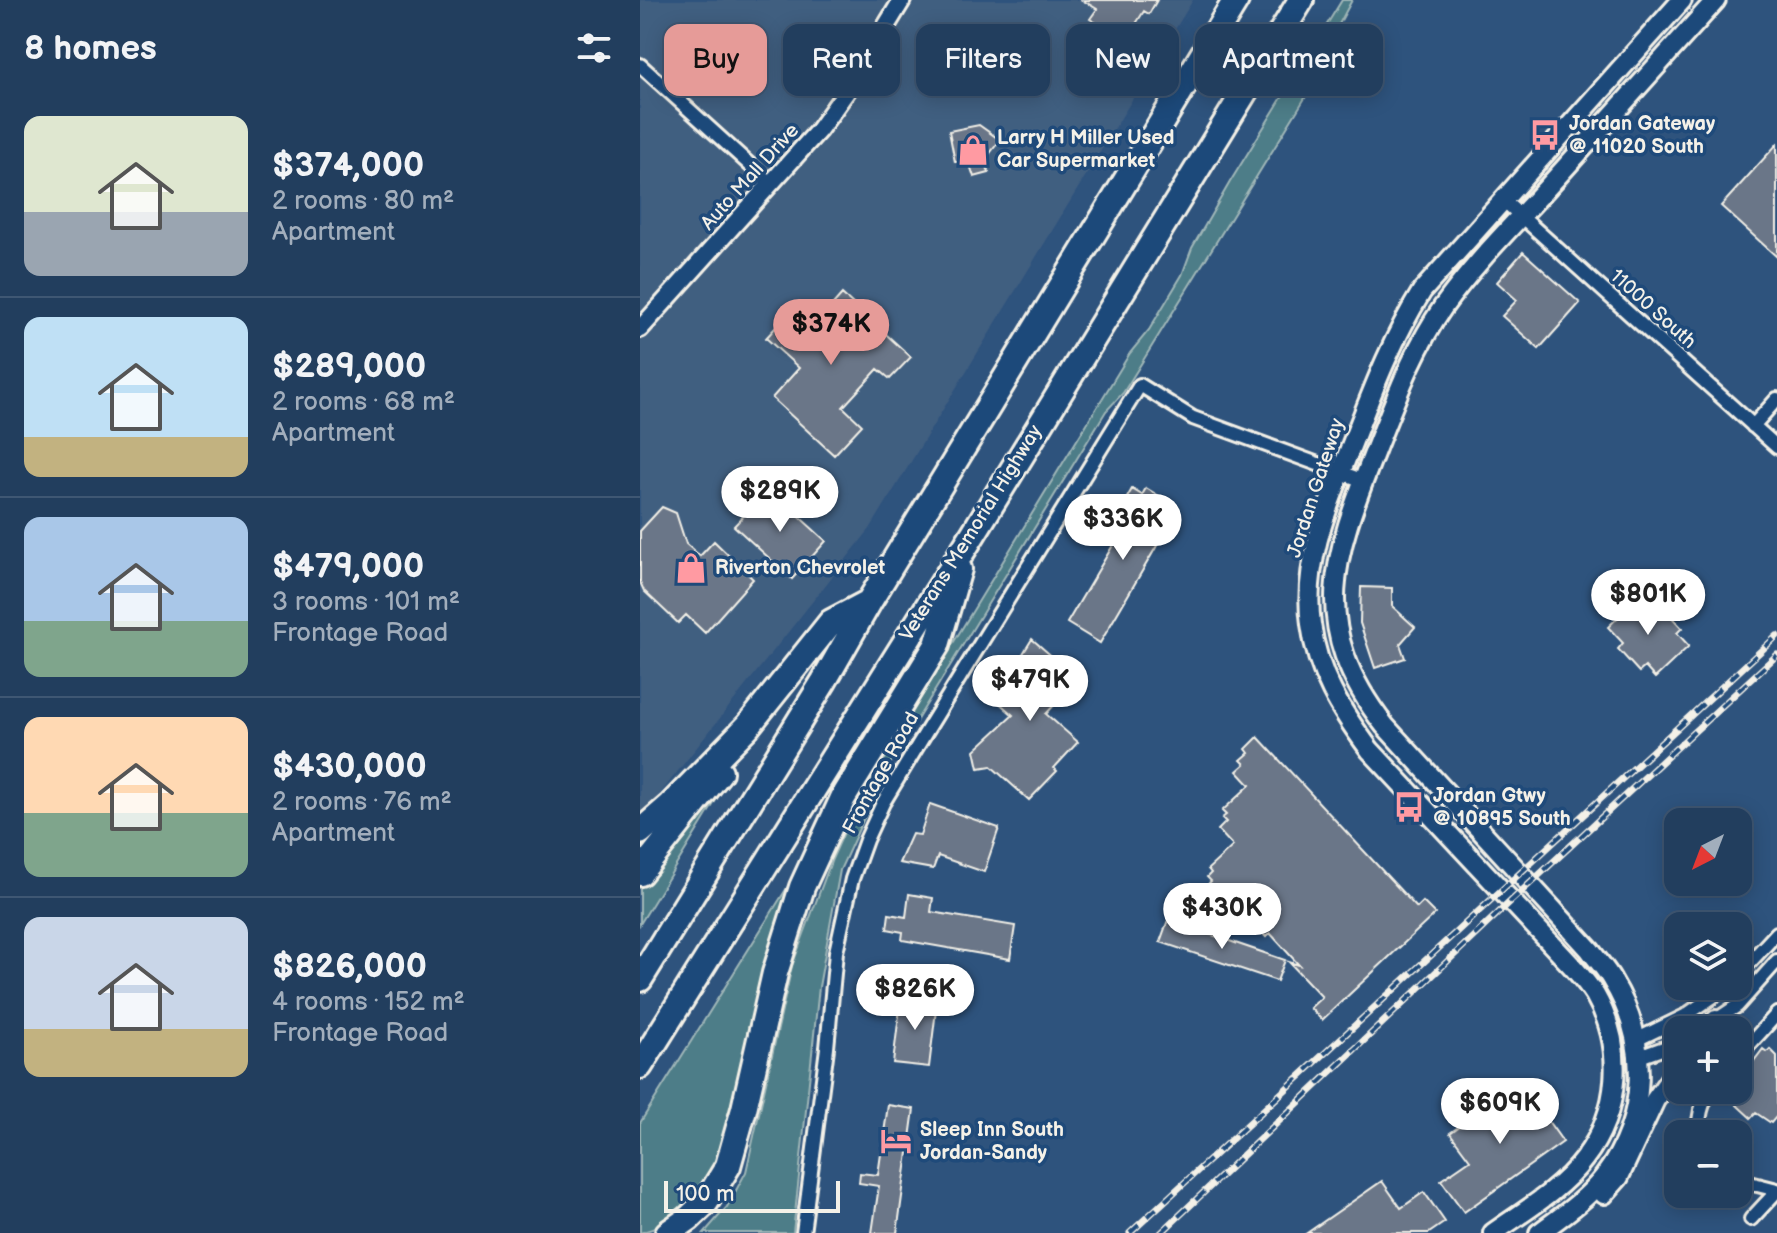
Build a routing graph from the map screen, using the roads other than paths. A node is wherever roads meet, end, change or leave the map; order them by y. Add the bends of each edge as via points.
1 (902, 0) edge
2 (1236, 0) edge
3 (1301, 0) edge
4 (1682, 0) edge
5 (1716, 0) edge
6 (640, 65) edge
7 (771, 184) junction
8 (1502, 199) junction
9 (1521, 216) junction
10 (640, 329) edge
11 (1777, 399) edge
12 (1753, 426) junction
13 (1777, 447) edge
14 (1341, 473) junction
15 (1364, 481) junction
16 (967, 544) junction
17 (869, 602) junction
18 (748, 726) junction
19 (671, 805) junction
20 (640, 832) edge
21 (640, 845) edge
22 (640, 873) edge
23 (1777, 933) edge
24 (1752, 960) edge
25 (1777, 961) edge
26 (1578, 973) junction
27 (640, 979) edge
28 (1708, 1000) edge
29 (1777, 1014) edge
30 (1723, 1016) edge
31 (1752, 1042) edge
32 (1664, 1045) edge
33 (1635, 1050) junction
34 (640, 1066) edge
35 (1664, 1087) edge
36 (744, 1109) junction
37 (1752, 1184) edge
38 (1559, 1185) junction
39 (1777, 1190) edge
40 (1751, 1219) dead end
41 (1543, 1230) edge
42 (668, 1233) edge
43 (692, 1233) edge
44 (803, 1233) edge
45 (1493, 1233) edge

1 - 7 street, Auto Mall Drive via 832,112
2 - 17 highway
3 - 16 highway, Veterans Memorial Highway
4 - 8 main road, Jordan Gateway
5 - 9 main road
6 - 7 street
7 - 10 street, Auto Mall Drive
8 - 9 street, 11000 South
8 - 14 main road, Jordan Gateway via 1422,291 1397,330
9 - 12 street, 11000 South
9 - 15 main road via 1443,307 1421,343
11 - 12 street
12 - 13 street, 11000 South
14 - 15 street
14 - 26 main road, Jordan Gateway via 1315,548 1310,583 1310,624 1323,674 1343,714 1370,750
14 - 44 street, Frontage Road via 1193,418 1140,385 911,756 866,840 836,952
15 - 33 main road via 1334,585 1346,665 1385,726 1590,950 1631,1019
16 - 34 highway, Veterans Memorial Highway
16 - 36 highway via 937,645 843,798 802,887 775,973
17 - 18 highway via 831,622
17 - 27 highway
18 - 19 highway
18 - 22 highway via 711,784
19 - 20 highway
19 - 21 highway
23 - 24 street
25 - 30 street
26 - 33 main road via 1599,986 1624,1045
26 - 38 main road, Jordan Gateway via 1595,995 1610,1030 1616,1073 1604,1127 1584,1160
28 - 33 street
29 - 31 street
32 - 33 street
33 - 38 main road via 1616,1125 1602,1153 1589,1172
33 - 41 main road via 1638,1101 1628,1137 1604,1177
35 - 41 main road via 1619,1177 1582,1215
36 - 42 highway via 716,1189
36 - 43 highway via 735,1174
37 - 39 street
38 - 45 main road, Jordan Gateway
39 - 40 street

